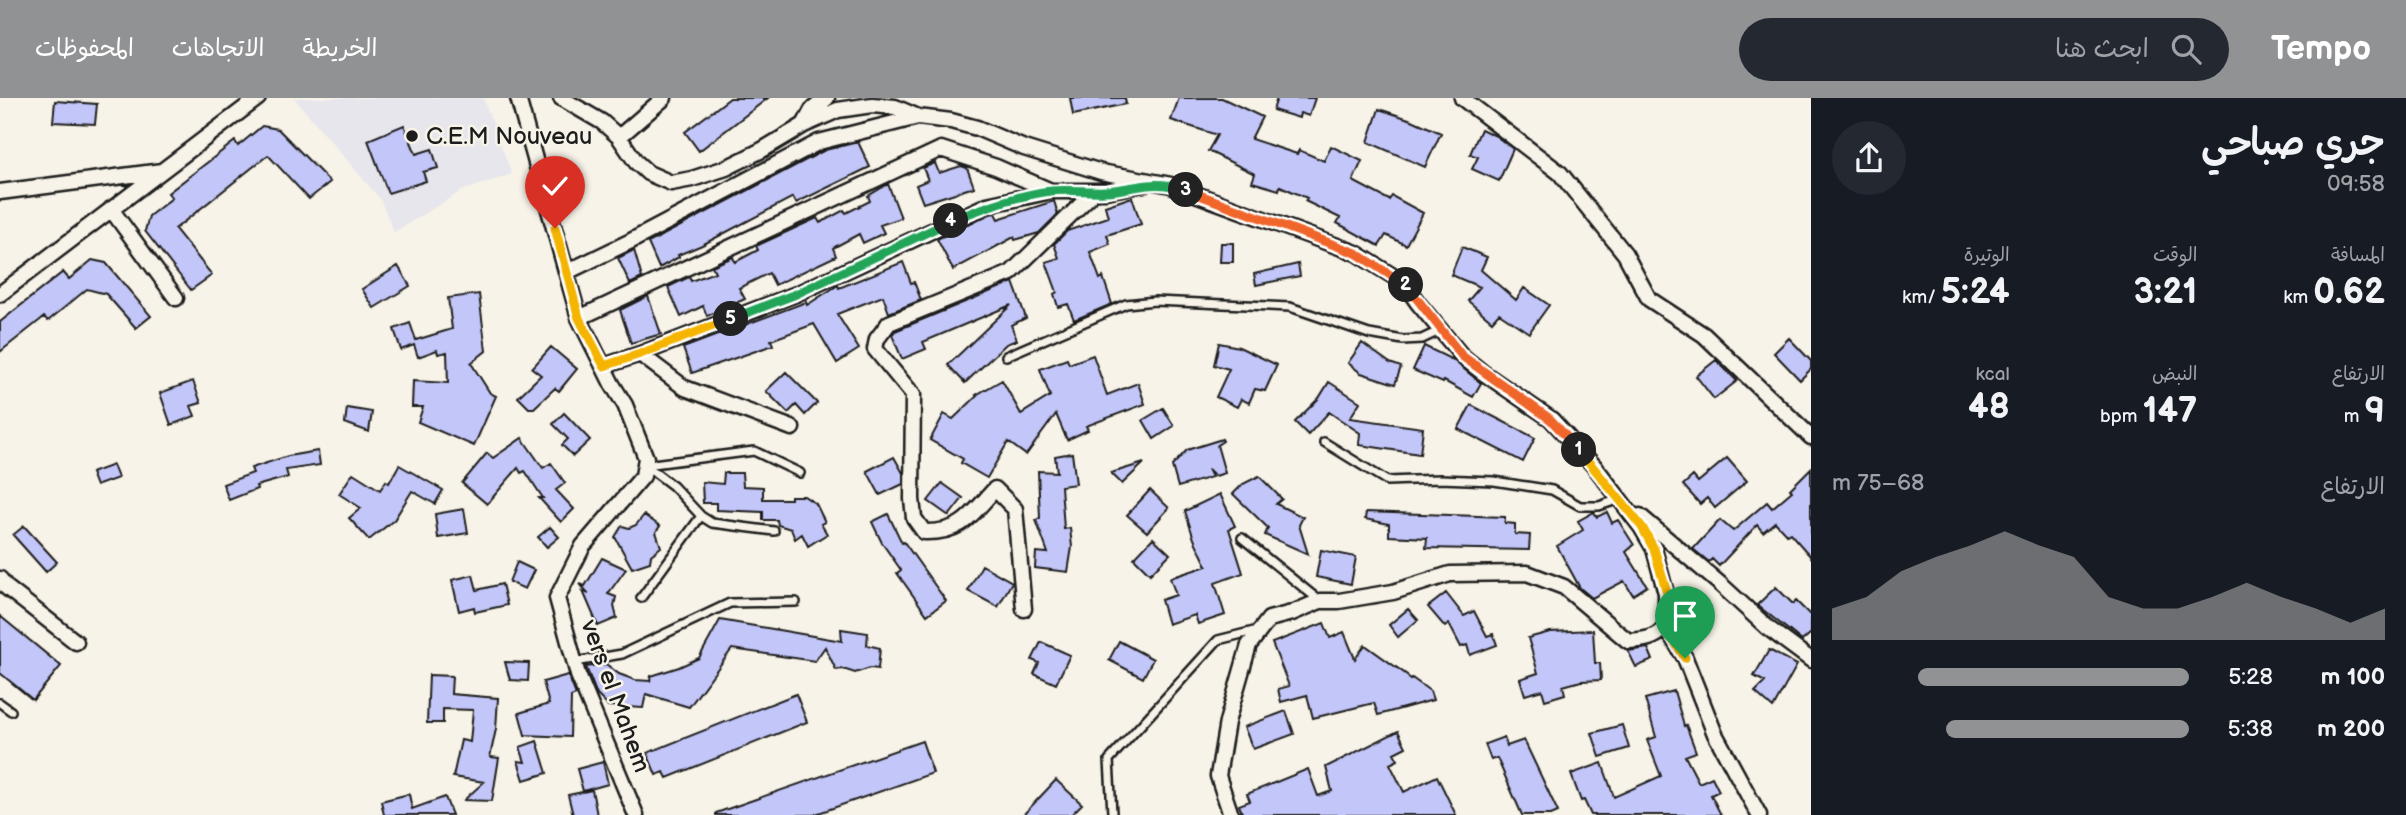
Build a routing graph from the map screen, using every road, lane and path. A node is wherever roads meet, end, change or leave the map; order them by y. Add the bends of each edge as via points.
1 (257, 98) edge
2 (518, 98) edge
3 (561, 98) edge
4 (664, 98) edge
5 (827, 98) edge
6 (1462, 98) edge
7 (918, 117) junction
8 (804, 125) junction
9 (619, 137) junction
10 (162, 170) junction
11 (1152, 183) junction
12 (1051, 191) junction
13 (1095, 191) junction
14 (0, 192) edge
15 (111, 209) junction
16 (567, 272) junction
17 (0, 294) edge
18 (176, 298) dead end
19 (579, 318) junction
20 (1441, 330) junction
21 (640, 354) junction
22 (1006, 356) dead end
23 (604, 366) junction
24 (792, 428) dead end
25 (1811, 437) edge
26 (1324, 442) dead end
27 (645, 465) junction
28 (800, 474) dead end
29 (1620, 499) junction
30 (701, 516) junction
31 (774, 531) dead end
32 (1242, 538) dead end
33 (0, 579) edge
34 (641, 598) dead end
35 (1320, 601) junction
36 (796, 602) dead end
37 (1024, 610) dead end
38 (1666, 627) junction
39 (1262, 629) junction
40 (76, 642) dead end
41 (1811, 660) edge
42 (575, 662) junction
43 (0, 703) edge
44 (11, 712) dead end
45 (1112, 813) dead end
46 (636, 815) edge
47 (1231, 815) edge
48 (1759, 815) edge

1 - 10 street
2 - 16 street
3 - 9 street
4 - 9 street
5 - 8 street via 812,110
6 - 25 street via 1560,173 1625,254 1649,299 1704,335
7 - 8 street via 895,107 872,105 838,110
7 - 11 street via 977,128 1056,158
7 - 16 street via 819,142
8 - 9 street via 726,168 671,183 657,179 636,162
10 - 14 street
10 - 15 street
11 - 13 street
11 - 20 street via 1216,200 1356,253 1404,283
12 - 13 street
12 - 19 street via 941,149
12 - 21 street via 987,205 796,294
13 - 37 street via 1011,273 889,323 875,349 913,395 914,518 924,532 962,525 995,489 1015,509
15 - 17 street
15 - 18 street
16 - 19 street
19 - 23 street
20 - 22 lane via 1422,339 1403,340 1369,334 1290,307 1156,301 1126,304
20 - 29 street via 1462,356 1550,419
21 - 23 street
21 - 24 street via 685,388
23 - 27 street via 634,424
26 - 29 lane via 1387,481 1493,481 1552,490 1580,506
27 - 28 lane via 754,451
27 - 30 lane
27 - 42 street, vers el Mahem via 643,476 583,546 557,598
29 - 38 street via 1654,549 1667,593
29 - 41 street
30 - 31 lane via 712,523
30 - 34 lane
32 - 35 lane
33 - 40 street
35 - 38 street via 1393,592 1450,574 1527,573 1564,587 1628,640 1646,640
35 - 39 street via 1269,619
36 - 42 lane via 730,603 622,654
38 - 48 street via 1685,658 1715,734
39 - 45 lane via 1218,640 1109,760
39 - 47 street via 1249,645 1227,722 1218,776
42 - 46 street, vers el Mahem
43 - 44 lane

